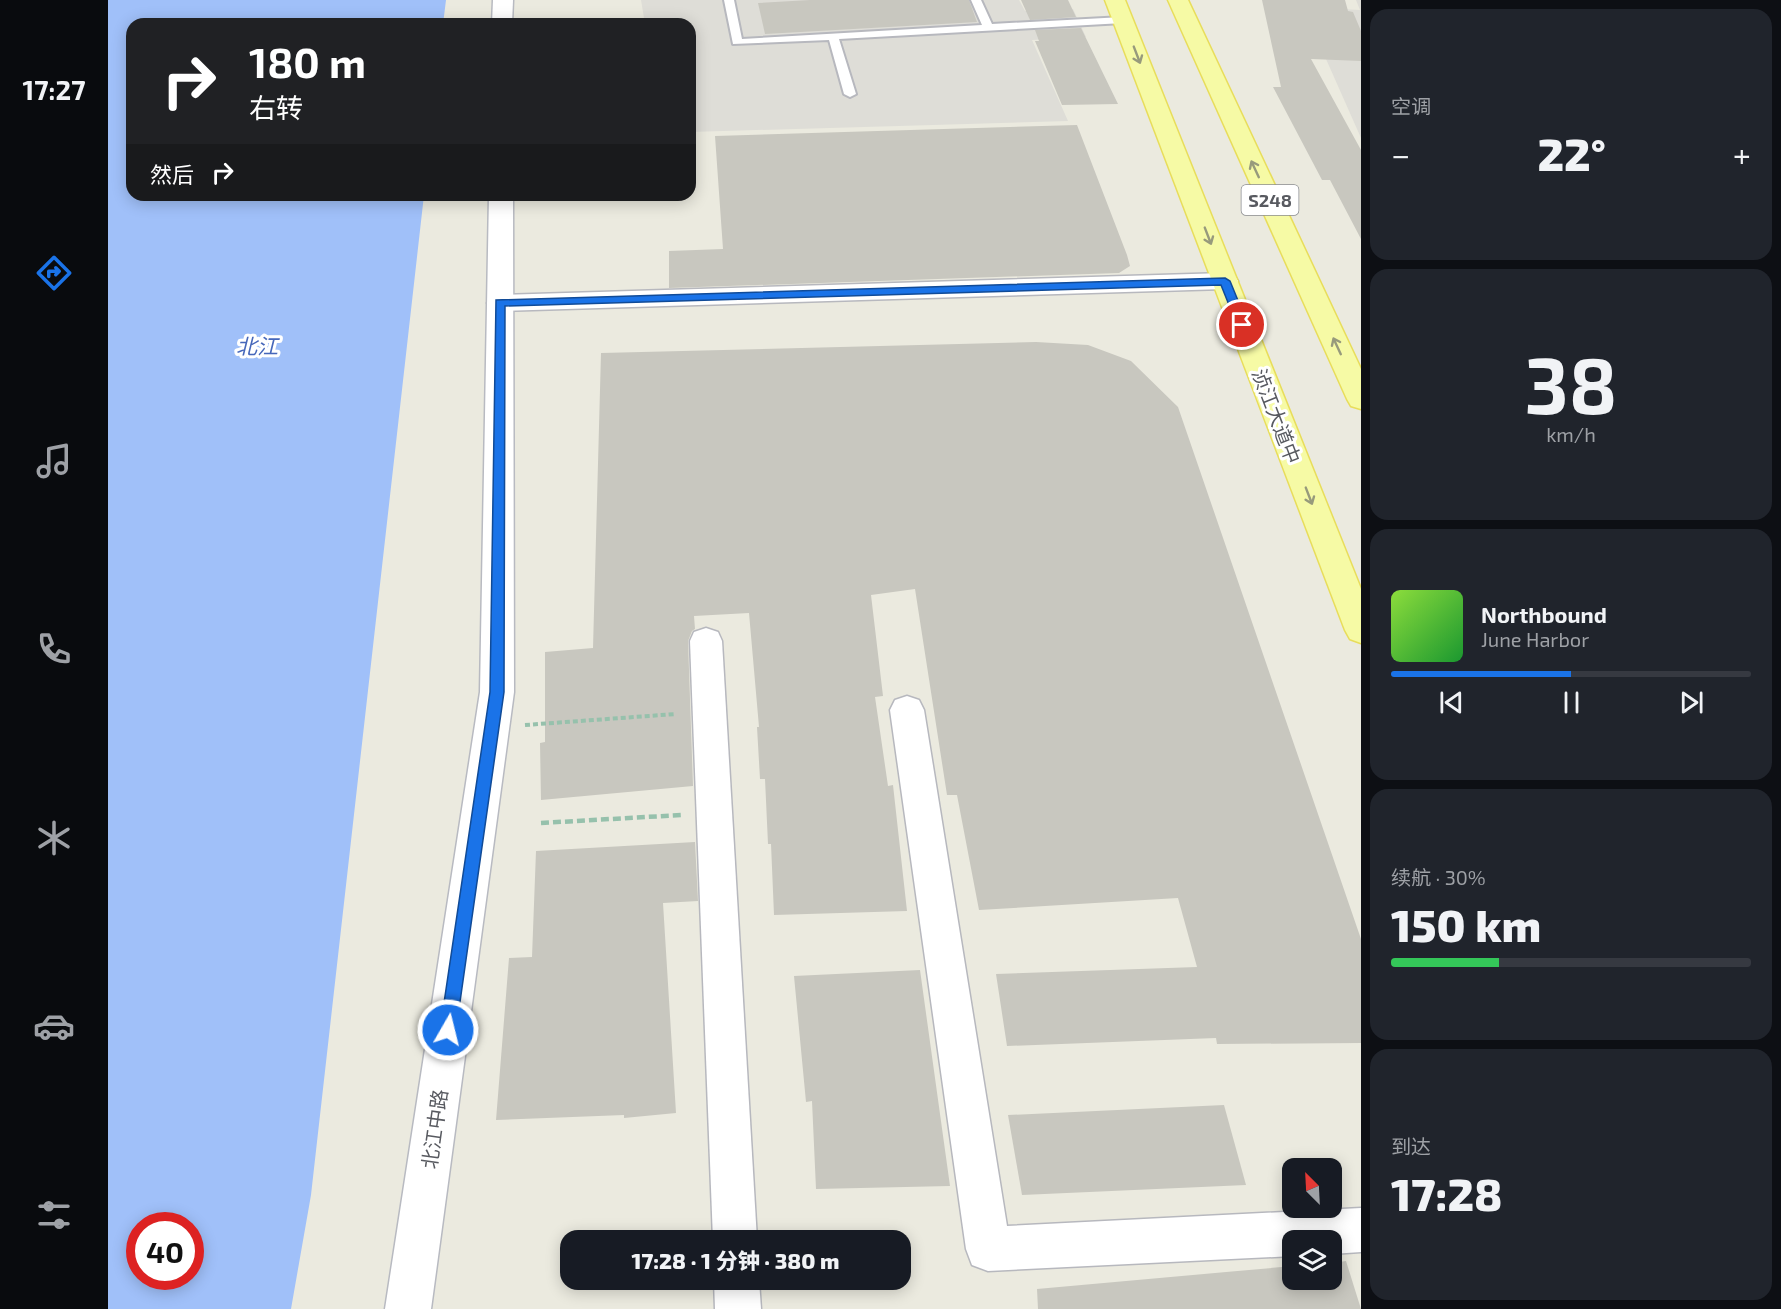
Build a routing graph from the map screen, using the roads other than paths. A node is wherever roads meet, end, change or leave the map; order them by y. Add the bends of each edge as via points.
1 (503, 0) edge
2 (729, 0) edge
3 (976, 0) edge
4 (1178, 0) edge
5 (1119, 10) edge
6 (502, 18) edge
7 (989, 28) junction
8 (833, 36) junction
9 (850, 94) dead end
10 (501, 201) edge
11 (1225, 281) junction
12 (500, 303) junction
13 (1361, 399) edge
14 (1361, 630) edge
15 (706, 641) dead end
16 (907, 710) dead end
17 (735, 1230) edge
18 (1361, 1230) edge
19 (737, 1290) edge
20 (408, 1309) edge
21 (738, 1309) edge

1 - 6 street
2 - 8 lane via 737,42
3 - 7 lane
13 -> 4 main road, S248
5 - 7 lane
5 -> 11 main road, 浈江大道中
7 - 8 lane
8 - 9 lane
10 - 12 street, 北江中路
11 - 12 street
11 -> 14 main road, 浈江大道中
12 - 20 street, 北江中路 via 497,692
15 - 17 street
16 - 18 street via 988,1249
19 - 21 street

